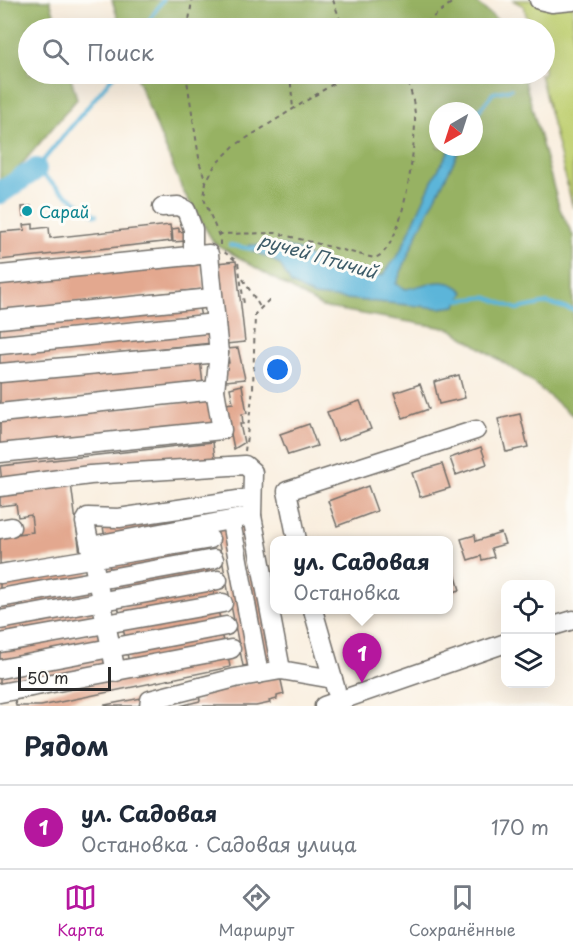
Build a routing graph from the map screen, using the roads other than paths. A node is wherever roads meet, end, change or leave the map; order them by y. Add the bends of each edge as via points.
1 (539, 0) edge
2 (573, 1) edge
3 (162, 207) dead end
4 (193, 256) junction
5 (0, 275) edge
6 (212, 298) junction
7 (0, 319) edge
8 (216, 323) junction
9 (0, 345) edge
10 (219, 353) junction
11 (0, 373) edge
12 (215, 390) junction
13 (0, 413) edge
14 (476, 430) dead end
15 (0, 453) edge
16 (0, 487) edge
17 (251, 498) junction
18 (252, 516) junction
19 (231, 522) junction
20 (209, 532) junction
21 (296, 536) edge
22 (91, 552) junction
23 (214, 559) junction
24 (0, 573) edge
25 (97, 580) junction
26 (218, 580) junction
27 (0, 598) edge
28 (102, 602) junction
29 (223, 603) junction
30 (270, 612) edge
31 (270, 614) edge
32 (314, 614) edge
33 (0, 620) edge
34 (573, 620) edge
35 (106, 625) junction
36 (555, 625) edge
37 (226, 626) junction
38 (0, 643) edge
39 (501, 645) edge
40 (111, 647) junction
41 (231, 649) junction
42 (0, 669) edge
43 (281, 670) junction
44 (116, 672) junction
45 (259, 674) junction
46 (235, 678) junction
47 (333, 679) junction
48 (0, 693) edge
49 (332, 703) edge
50 (149, 706) edge

1 - 2 street
3 - 4 street via 186,210 193,229
4 - 5 street
4 - 6 street via 209,254
6 - 7 street
6 - 8 street
8 - 9 street
8 - 10 street
10 - 11 street
10 - 12 street
12 - 13 street
12 - 15 street via 222,430
14 - 21 street via 287,491
16 - 17 street via 90,475 245,465 253,472
17 - 18 street
17 - 22 street via 119,518 88,517 85,522
18 - 19 street
18 - 30 street
19 - 20 street
19 - 45 street
20 - 22 street
20 - 23 street
22 - 24 street
22 - 25 street
23 - 25 street
23 - 26 street
25 - 27 street
25 - 28 street
26 - 28 street
26 - 29 street
28 - 33 street
28 - 35 street
29 - 35 street
29 - 37 street
31 - 43 street
32 - 47 street
34 - 36 street
35 - 38 street
35 - 40 street
37 - 40 street
37 - 41 street
39 - 49 street
40 - 42 street
40 - 44 street
41 - 44 street
41 - 46 street
43 - 45 street
43 - 47 street
44 - 48 street
45 - 46 street
46 - 50 street via 150,700
47 - 49 street

